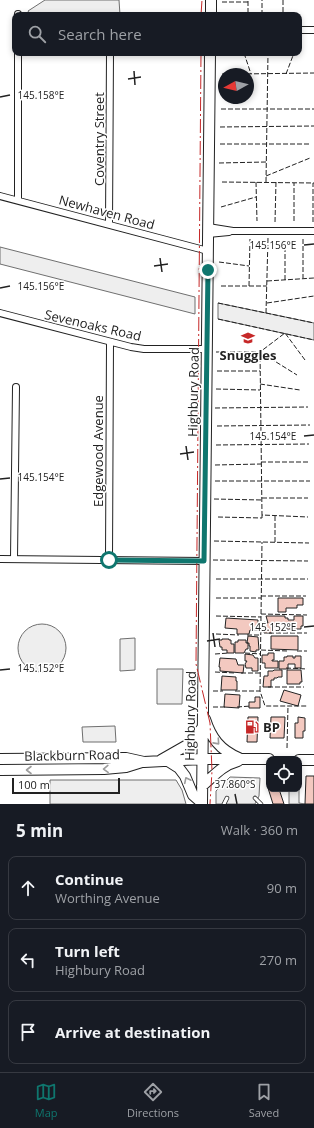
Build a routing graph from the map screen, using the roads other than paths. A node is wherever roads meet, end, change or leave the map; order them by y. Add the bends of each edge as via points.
1 (211, 0) edge
2 (210, 12) edge
3 (302, 30) edge
4 (314, 30) edge
5 (18, 56) edge
6 (110, 56) edge
7 (210, 56) edge
8 (0, 196) edge
9 (18, 200) junction
10 (109, 224) junction
11 (208, 231) junction
12 (314, 232) edge
13 (208, 251) junction
14 (0, 313) edge
15 (110, 342) junction
16 (207, 348) junction
17 (16, 386) dead end
18 (14, 559) junction
19 (0, 560) edge
20 (109, 560) junction
21 (204, 561) junction
22 (204, 715) junction
23 (203, 727) junction
24 (0, 759) edge
25 (202, 759) junction
26 (244, 759) junction
27 (266, 759) edge
28 (302, 760) edge
29 (314, 760) edge
30 (164, 761) junction
31 (144, 762) junction
32 (0, 770) edge
33 (202, 786) junction
34 (227, 798) dead end
35 (255, 798) dead end
36 (202, 803) edge
37 (224, 804) edge
38 (261, 804) edge

1 - 2 main road
3 - 4 street
5 - 9 street
6 - 10 street, Coventry Street
7 - 11 main road, Highbury Road
8 - 9 street, Newhaven Road
9 - 10 street, Newhaven Road
10 - 13 street, Newhaven Road
11 - 12 street
11 - 13 main road, Highbury Road
13 - 16 main road, Highbury Road
14 - 15 street, Sevenoaks Road
15 - 16 street, Sevenoaks Road via 144,349
15 - 20 street, Edgewood Avenue
16 - 21 main road, Highbury Road
17 - 18 street
18 - 19 street
18 - 20 street
20 - 21 street
21 - 22 main road, Highbury Road
22 - 23 main road, Highbury Road
22 -> 26 main road via 208,729 217,743 231,755
23 - 25 main road, Highbury Road
23 - 30 main road via 189,744
24 - 31 main road, Blackburn Road via 126,758
25 - 26 main road, Blackburn Road
25 - 30 main road, Blackburn Road
25 - 33 main road, Highbury Road
26 - 27 main road, Blackburn Road
26 - 33 main road via 223,767
28 - 29 main road
30 - 31 main road, Blackburn Road
36 -> 30 main road via 193,795 180,768
31 -> 32 main road, Blackburn Road via 126,768
33 - 36 main road, Highbury Road
34 - 37 lane
35 - 38 lane

